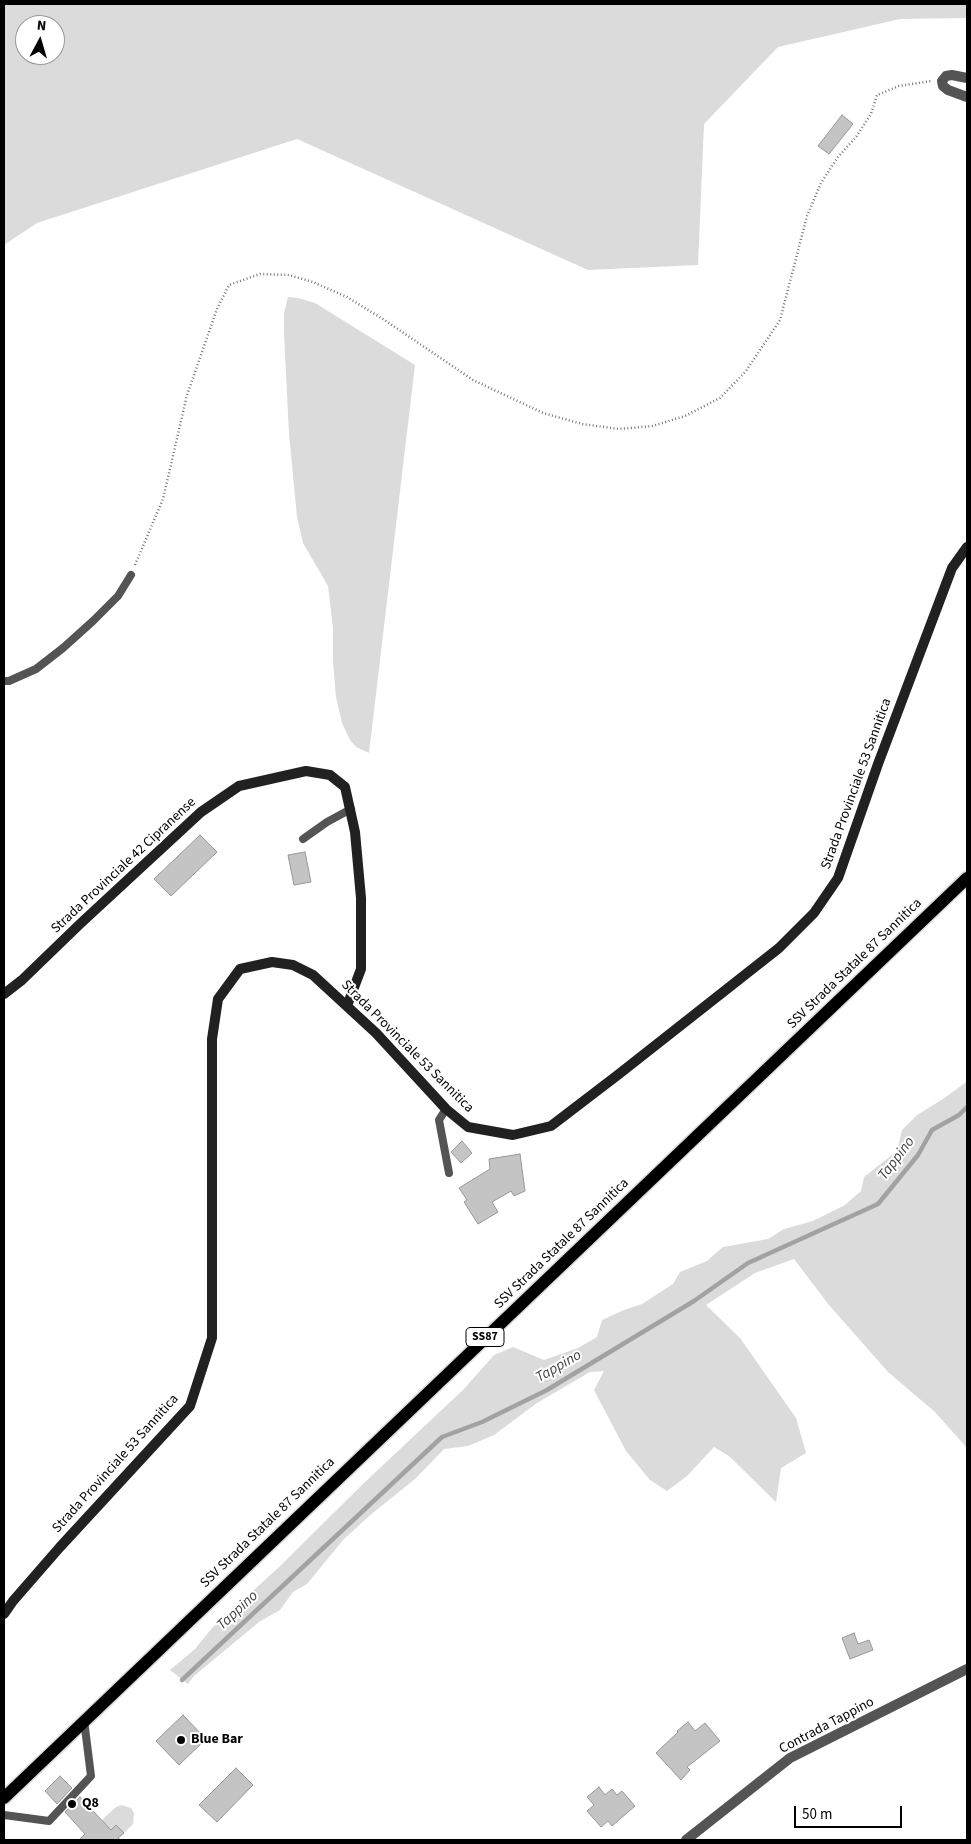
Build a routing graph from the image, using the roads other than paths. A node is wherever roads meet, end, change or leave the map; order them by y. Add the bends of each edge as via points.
1 (967, 78) edge
2 (967, 96) edge
3 (967, 547) edge
4 (131, 575) road end
5 (4, 681) edge
6 (351, 809) junction
7 (303, 839) dead end
8 (967, 878) edge
9 (4, 994) edge
10 (347, 1006) junction
11 (446, 1109) junction
12 (448, 1173) dead end
13 (4, 1614) edge
14 (967, 1669) edge
15 (84, 1720) junction
16 (4, 1798) edge
17 (4, 1815) edge
18 (686, 1840) edge

1 - 2 street via 952,74 942,81 948,90
3 - 11 street, Strada Provinciale 53 Sannitica via 952,568 838,878 814,912 779,948 551,1126 513,1135 468,1127
4 - 5 lane via 118,596 63,648 36,669
6 - 7 lane
6 - 9 street, Strada Provinciale 42 Cipranense via 345,788 330,775 306,771 239,786 201,812
6 - 10 street, Strada Provinciale 42 Cipranense via 361,898 361,969
8 - 15 main road, SSV Strada Statale 87 Sannitica / SS87
10 - 11 street, Strada Provinciale 53 Sannitica
10 - 13 street, Strada Provinciale 53 Sannitica via 314,975 293,965 272,962 240,969 218,999 212,1039 212,1338 190,1406 60,1547
11 - 12 lane via 440,1120
14 - 18 street, Contrada Tappino via 790,1758
15 - 16 main road, SSV Strada Statale 87 Sannitica / SS87
15 - 17 lane via 92,1776 49,1821

